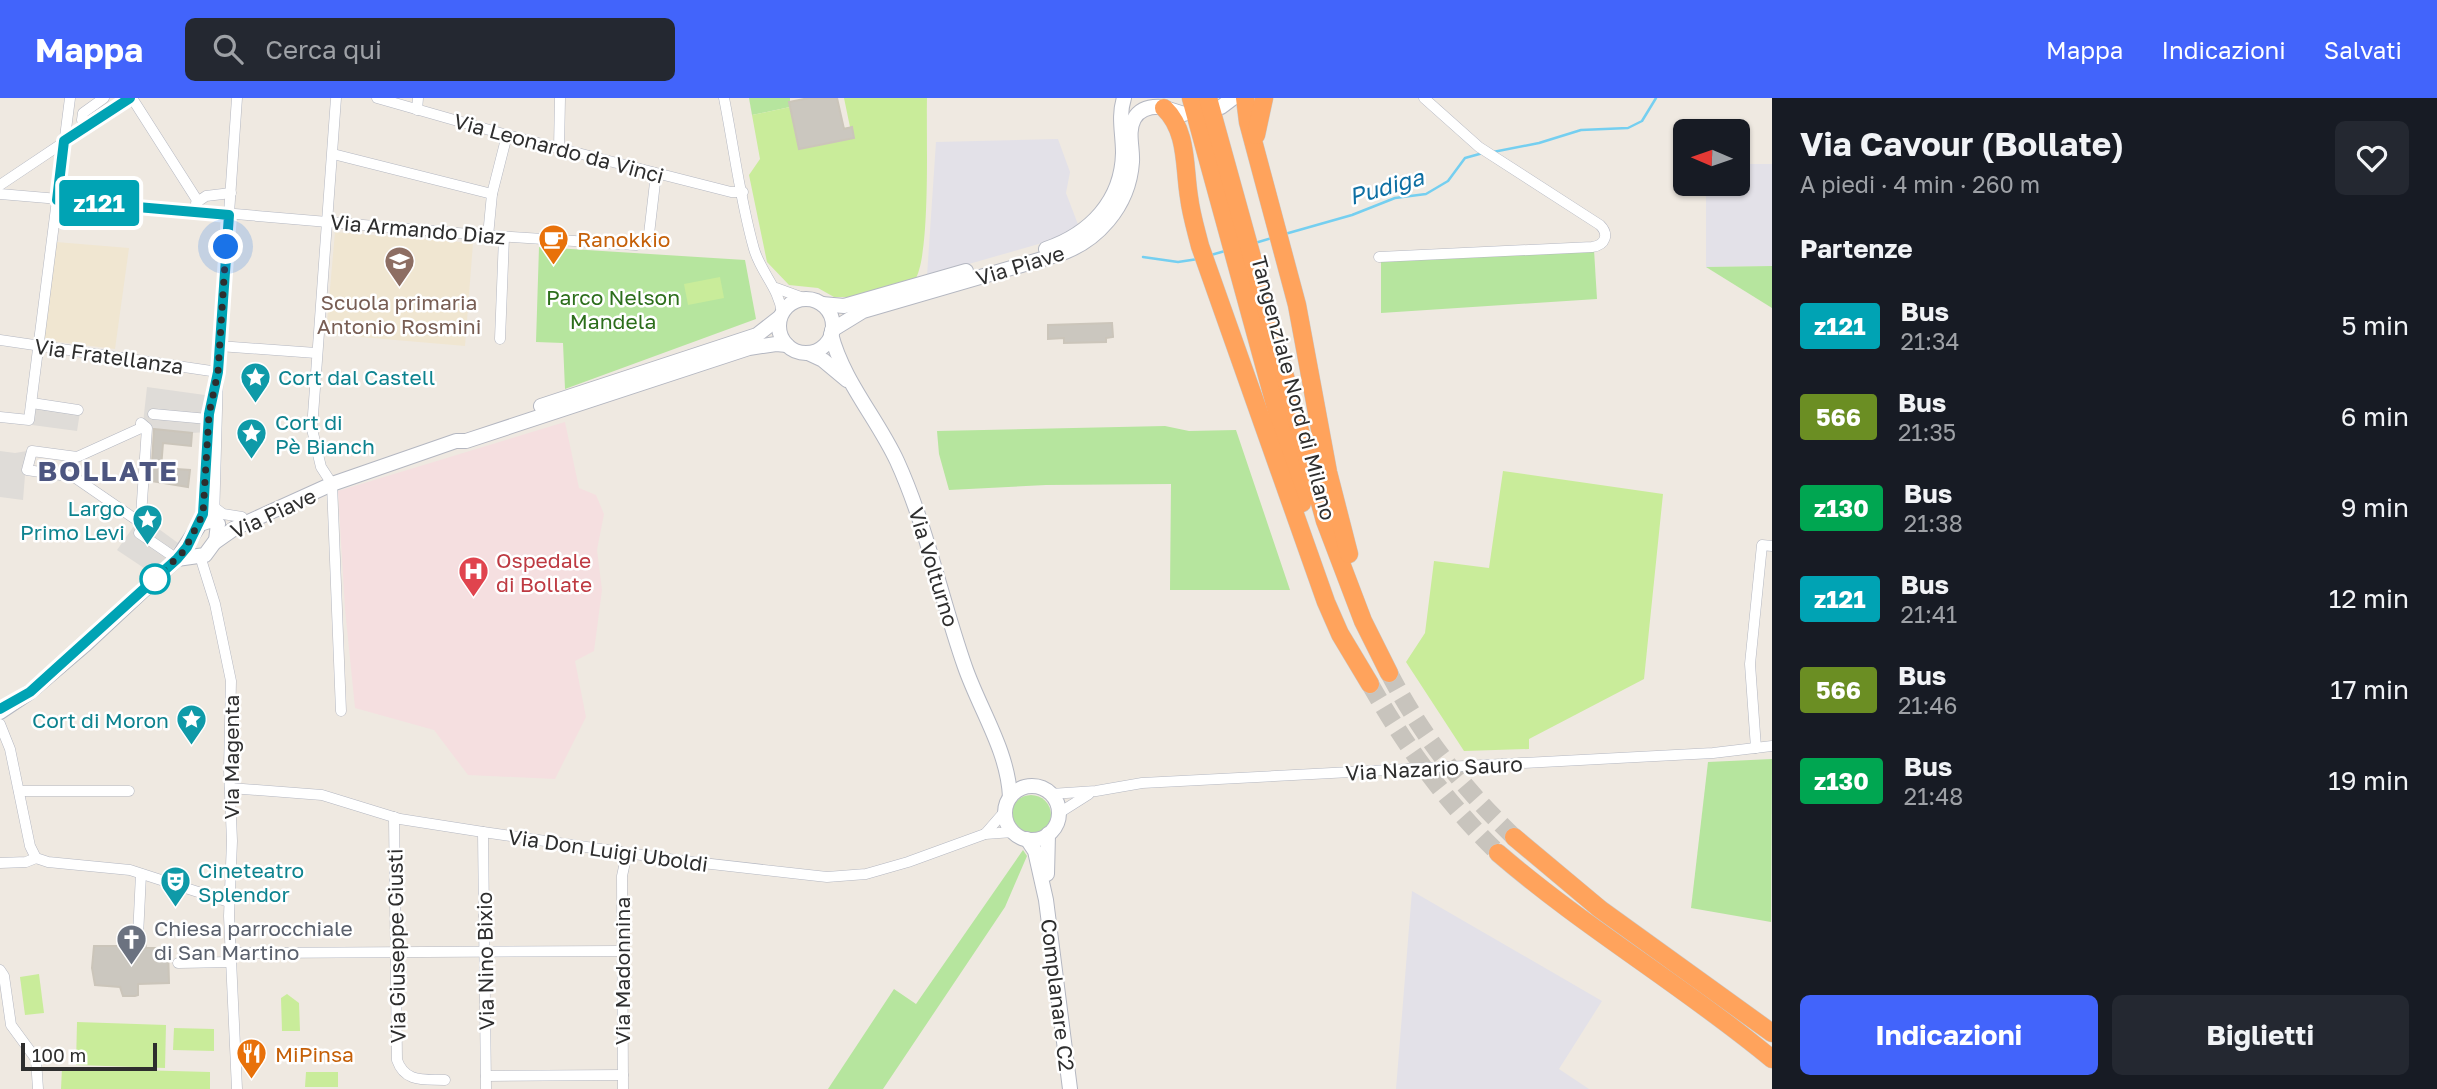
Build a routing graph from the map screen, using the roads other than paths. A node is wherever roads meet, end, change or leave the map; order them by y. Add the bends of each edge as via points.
1 (69, 98) edge
2 (104, 98) edge
3 (131, 98) edge
4 (237, 98) edge
5 (336, 98) edge
6 (377, 98) edge
7 (418, 98) edge
8 (560, 98) edge
9 (724, 98) edge
10 (1124, 98) edge
11 (1245, 98) edge
12 (1264, 98) edge
13 (1424, 98) edge
14 (1220, 101) edge
15 (1159, 105) edge
16 (1188, 106) edge
17 (417, 110) junction
18 (85, 127) junction
19 (507, 135) junction
20 (64, 141) junction
21 (559, 149) junction
22 (1256, 153) junction
23 (332, 154) junction
24 (656, 174) junction
25 (0, 185) edge
26 (743, 192) junction
27 (0, 194) edge
28 (231, 194) junction
29 (492, 194) junction
30 (57, 200) junction
31 (197, 200) junction
32 (192, 211) junction
33 (229, 215) junction
34 (327, 222) junction
35 (1236, 233) junction
36 (488, 236) junction
37 (504, 237) junction
38 (1242, 253) junction
39 (1379, 257) dead end
40 (776, 288) junction
41 (806, 299) junction
42 (822, 304) junction
43 (781, 315) junction
44 (832, 332) junction
45 (499, 339) dead end
46 (0, 340) edge
47 (38, 345) junction
48 (787, 345) junction
49 (219, 346) junction
50 (808, 353) junction
51 (316, 354) junction
52 (218, 372) junction
53 (851, 384) junction
54 (32, 402) junction
55 (78, 410) dead end
56 (153, 414) dead end
57 (0, 417) edge
58 (208, 419) junction
59 (456, 441) junction
60 (77, 457) joint
61 (332, 484) junction
62 (211, 519) junction
63 (139, 533) dead end
64 (215, 542) junction
65 (1767, 546) edge
66 (194, 551) junction
67 (177, 559) junction
68 (1, 710) edge
69 (341, 711) dead end
70 (0, 724) edge
71 (1772, 746) edge
72 (1756, 748) junction
73 (1003, 757) junction
74 (1032, 786) junction
75 (230, 788) junction
76 (19, 791) junction
77 (129, 791) dead end
78 (1096, 791) junction
79 (1051, 794) junction
80 (1010, 797) junction
81 (1005, 811) junction
82 (1059, 813) junction
83 (394, 817) junction
84 (483, 832) junction
85 (985, 834) junction
86 (1048, 834) junction
87 (1020, 836) junction
88 (1514, 837) tunnel mouth
89 (627, 853) junction
90 (1498, 853) tunnel mouth
91 (36, 858) junction
92 (0, 863) edge
93 (141, 874) junction
94 (1046, 900) junction
95 (229, 902) junction
96 (138, 936) dead end
97 (622, 951) junction
98 (485, 952) junction
99 (397, 953) junction
100 (230, 957) junction
101 (177, 964) dead end
102 (0, 970) edge
103 (1772, 1033) edge
104 (1772, 1059) edge
105 (486, 1076) junction
106 (622, 1076) junction
107 (444, 1080) dead end
108 (37, 1088) edge
109 (237, 1089) edge
110 (486, 1089) edge
111 (622, 1089) edge
112 (1070, 1089) edge

1 - 20 street
2 - 18 street via 83,113
3 - 18 street
3 - 31 street
4 - 28 street
5 - 23 street
6 - 17 street, Via Leonardo da Vinci
7 - 17 street
8 - 21 street
9 - 26 street
10 - 42 street, Via Piave via 1122,161 1115,189 1096,220 1073,238 844,306
11 - 22 highway
12 - 22 highway
13 - 39 street via 1479,147 1600,225 1605,233 1603,243
14 - 35 highway, Tangenziale Nord di Milano
15 - 16 street
15 - 38 highway, Tangenziale Nord di Milano via 1179,129 1200,246 1326,602 1370,684 1322,571
15 - 44 street, Via Piave via 1134,118 1126,189 1111,217 1086,242 1067,252 863,311
16 - 35 highway, Tangenziale Nord di Milano
17 - 19 street, Via Leonardo da Vinci
18 - 20 street
19 - 21 street, Via Leonardo da Vinci
19 - 29 street
20 - 25 street
20 - 30 street
21 - 24 street, Via Leonardo da Vinci
22 - 38 highway, Tangenziale Nord di Milano via 1306,347 1337,511 1390,673 1363,621 1325,520
23 - 29 street
23 - 34 street
24 - 26 street, Via Leonardo da Vinci
24 - 37 street, Via Armando Diaz via 645,242
26 - 40 street via 758,260
27 - 30 street, Via Armando Diaz
28 - 31 street
28 - 33 street
29 - 36 street
30 - 32 street, Via Armando Diaz
30 - 47 street
31 - 32 street
32 - 33 street, Via Armando Diaz
33 - 34 street, Via Armando Diaz
33 - 49 street
34 - 36 street, Via Armando Diaz
34 - 51 street
35 - 38 highway, Tangenziale Nord di Milano
36 - 37 street, Via Armando Diaz
37 - 45 street
40 - 41 street
40 - 43 street
41 - 42 street
41 - 43 street via 794,302
42 - 44 street via 830,314
43 - 48 street via 780,332
43 - 59 street, Via Piave via 757,335 464,433
44 - 50 street via 822,347
44 - 53 street, Via Volturno
46 - 47 street, Via Fratellanza
47 - 52 street, Via Fratellanza
47 - 54 street
48 - 50 street
48 - 59 street, Via Piave via 749,348
49 - 51 street
49 - 52 street
50 - 53 street, Via Volturno
51 - 61 street via 312,438
52 - 58 street
52 - 62 street
53 - 73 street, Via Volturno via 876,421 910,493 965,667
54 - 55 street
54 - 57 street via 30,420
56 - 58 street
58 - 62 street
59 - 61 street, Via Piave
60 - 60 street via 141,428 143,423 147,428 138,521 74,477 27,470 32,451
61 - 62 street, Via Piave via 242,517
61 - 64 street, Via Piave via 235,528
61 - 69 street
62 - 64 street via 219,531
62 - 66 street
63 - 67 street
64 - 66 street, Via Piave
65 - 72 street via 1750,664
66 - 67 street
66 - 75 street, Via Magenta via 215,604 231,681
67 - 68 street via 86,644 30,692
70 - 76 street
71 - 72 street, Via Nazario Sauro
72 - 78 street, Via Nazario Sauro via 1142,783
73 - 74 street, Via Volturno
73 - 80 street, Via Volturno
74 - 79 street
74 - 80 street
75 - 83 street, Via Don Luigi Uboldi via 322,795
75 - 95 street, Via Magenta
76 - 77 street
76 - 91 street
78 - 79 street, Via Nazario Sauro
78 - 82 street, Via Nazario Sauro
79 - 82 street
80 - 81 street
81 - 85 street, Via Don Luigi Uboldi
81 - 87 street via 1007,823
82 - 86 street
83 - 84 street, Via Don Luigi Uboldi
83 - 99 street, Via Giuseppe Giusti
84 - 89 street, Via Don Luigi Uboldi
84 - 98 street, Via Nino Bixio
85 - 87 street, Via Don Luigi Uboldi
85 - 89 street, Via Don Luigi Uboldi via 866,874 827,877
86 - 87 street via 1038,839
86 - 94 street, Complanare C2
87 - 94 street, Complanare C2 via 1035,851
88 - 103 highway via 1590,901
89 - 97 street, Via Madonnina via 622,876
90 - 104 highway via 1555,901 1719,1016
91 - 92 street
91 - 93 street
93 - 95 street
93 - 96 street
94 - 112 street, Complanare C2
95 - 100 street, Via Magenta
97 - 98 street
97 - 106 street, Via Madonnina
98 - 99 street
98 - 105 street, Via Nino Bixio
99 - 100 street
99 - 107 street, Via Giuseppe Giusti via 398,1063 411,1078
100 - 101 street
100 - 109 street, Via Magenta
102 - 108 street via 11,1025 36,1059
105 - 106 street
105 - 110 street, Via Nino Bixio
106 - 111 street, Via Madonnina

